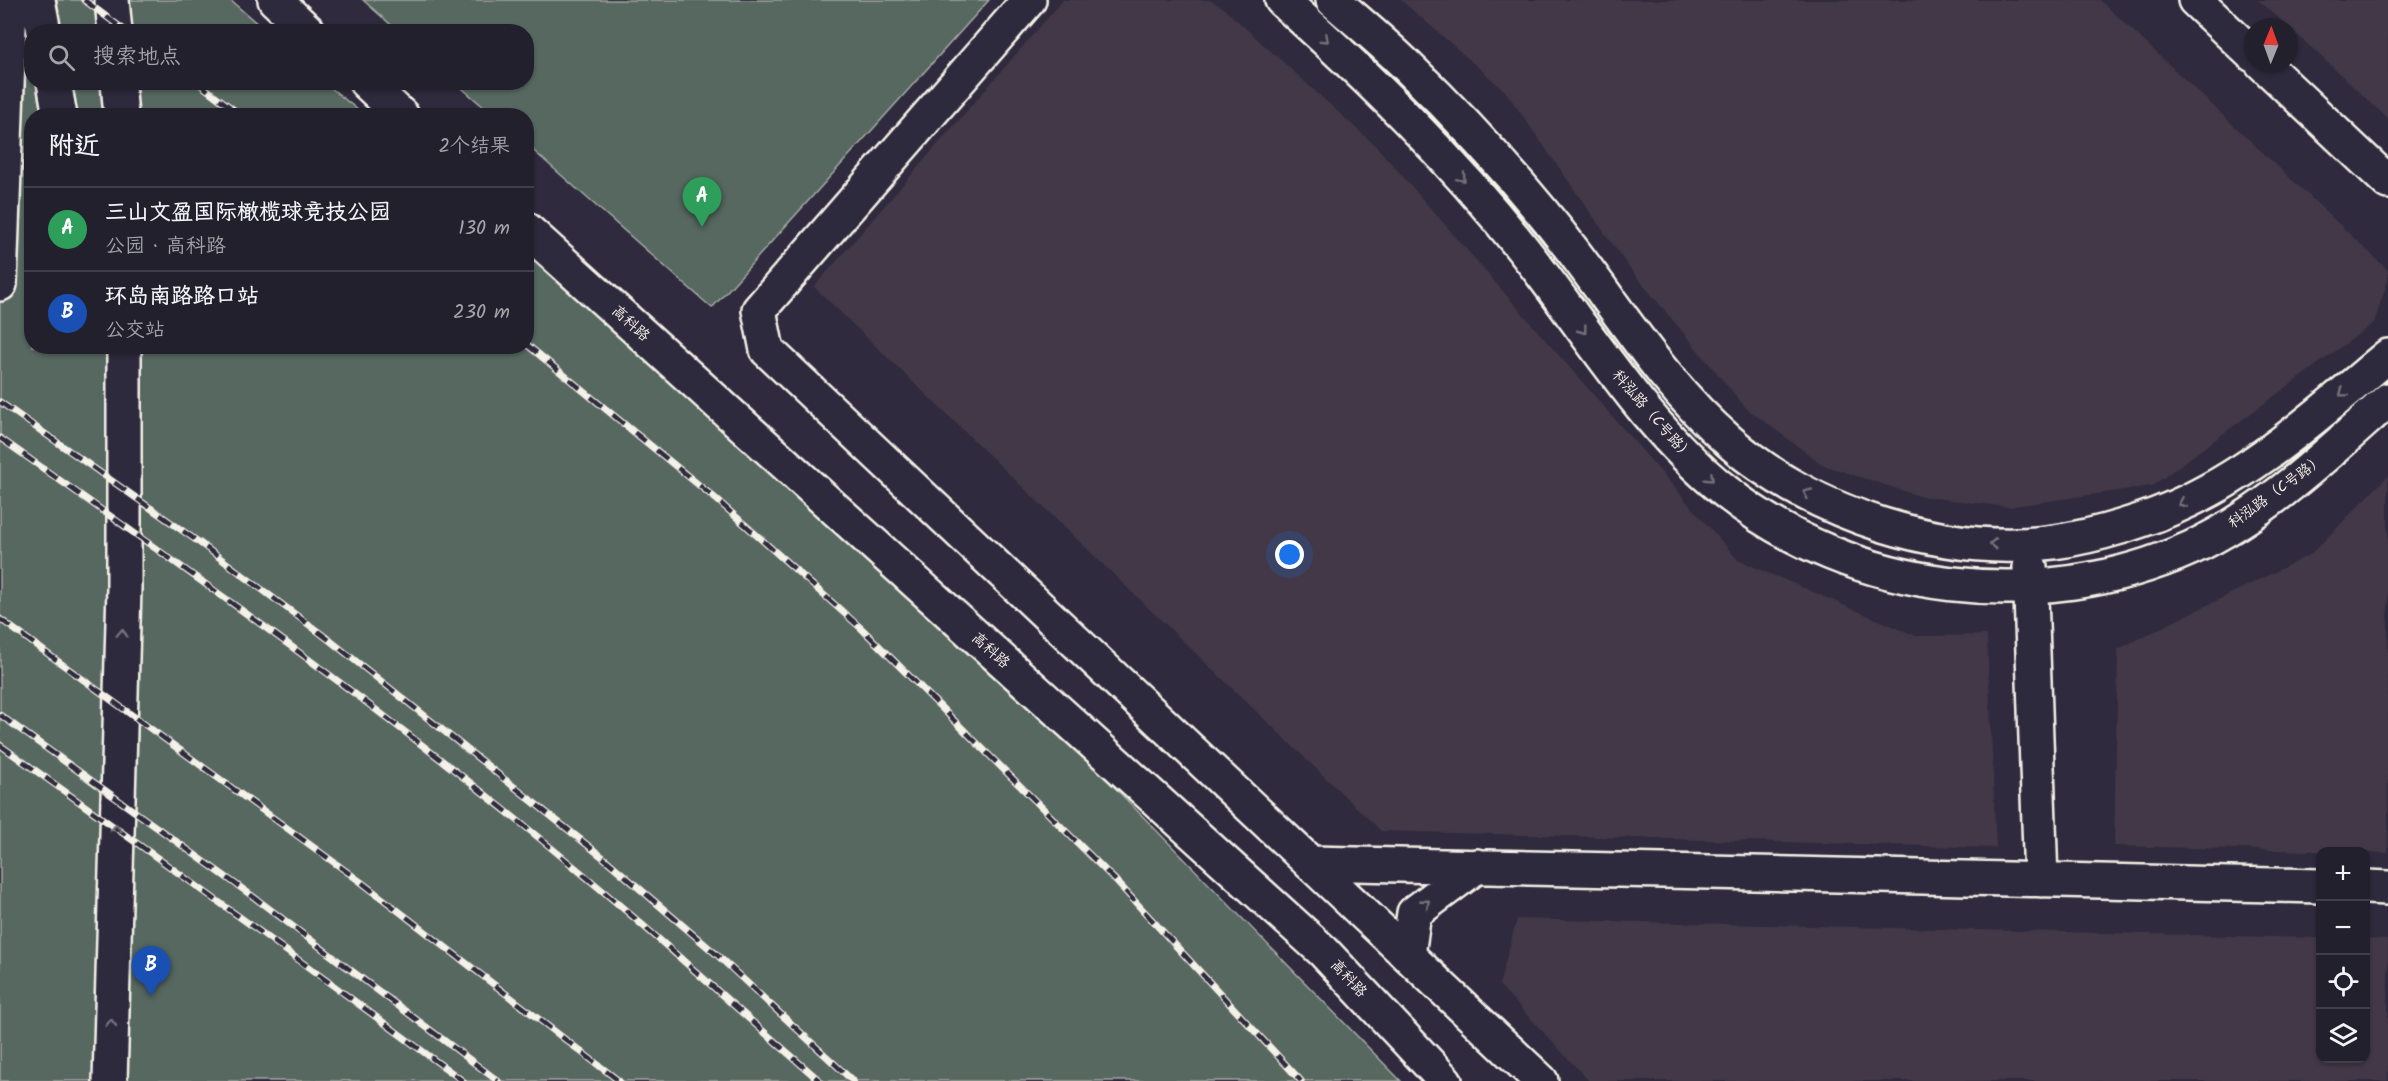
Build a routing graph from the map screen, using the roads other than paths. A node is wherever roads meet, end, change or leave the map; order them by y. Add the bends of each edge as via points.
1 (10, 0) edge
2 (38, 0) edge
3 (112, 0) edge
4 (274, 0) edge
5 (1029, 0) edge
6 (1282, 0) edge
7 (1333, 0) edge
8 (2195, 0) edge
9 (42, 24) edge
10 (114, 24) edge
11 (300, 24) edge
12 (2244, 46) edge
13 (2272, 72) edge
14 (55, 90) edge
15 (119, 90) edge
16 (374, 90) edge
17 (59, 108) edge
18 (120, 108) edge
19 (394, 108) edge
20 (2388, 182) edge
21 (534, 236) edge
22 (0, 284) edge
23 (106, 354) edge
24 (124, 354) edge
25 (2388, 356) edge
26 (2388, 400) edge
27 (123, 442) junction
28 (2030, 543) junction
29 (2031, 587) junction
30 (1310, 863) junction
31 (1477, 866) junction
32 (2041, 880) junction
33 (2316, 886) edge
34 (2370, 887) edge
35 (2388, 888) edge
36 (1408, 955) junction
37 (110, 1081) edge
38 (1445, 1081) edge
39 (1540, 1081) edge

1 - 22 street
2 - 9 street
3 - 10 street
4 - 11 street
5 - 30 street via 759,310 767,350
6 -> 29 street, 科泓路（C号路） via 1424,135 1522,248 1673,443 1724,490 1767,521 1863,566 1977,588
28 -> 7 street via 1988,545 1922,536 1852,514 1782,482 1729,442 1671,381 1572,251 1484,146 1407,66
8 - 12 street
13 - 20 street
14 - 17 street
15 - 18 street
16 - 19 street
21 - 38 street, 高科路 via 1323,951
23 - 27 street
24 - 27 street
25 -> 28 street via 2247,468 2187,501 2117,527 2053,542
26 - 29 street, 科泓路（C号路） via 2248,515 2193,547 2094,580
37 -> 27 street via 124,588
28 - 29 street
29 - 32 street
30 - 31 street
30 - 36 street
31 - 32 street
36 -> 31 street via 1414,913
32 - 33 street
34 - 35 street
36 - 39 street

